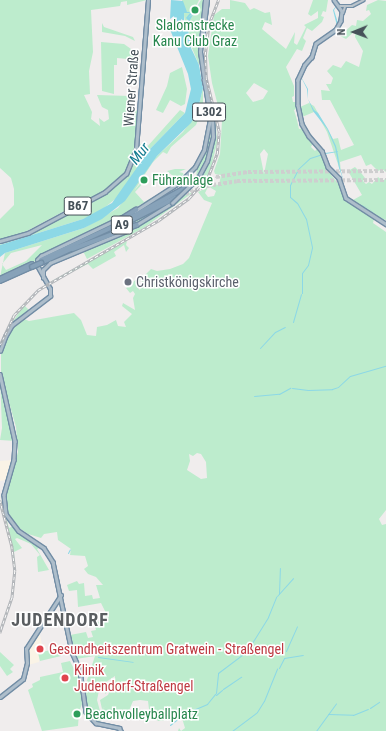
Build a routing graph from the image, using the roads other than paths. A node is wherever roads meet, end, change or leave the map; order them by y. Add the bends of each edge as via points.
1 (148, 0) edge
2 (206, 0) edge
3 (334, 0) edge
4 (364, 0) edge
5 (338, 4) junction
6 (345, 7) junction
7 (343, 13) junction
8 (187, 187) tunnel mouth
9 (175, 198) tunnel mouth
10 (136, 210) junction
11 (137, 224) junction
12 (386, 224) edge
13 (89, 238) junction
14 (0, 241) edge
15 (69, 251) junction
16 (40, 261) junction
17 (48, 264) junction
18 (43, 278) junction
19 (0, 280) edge
20 (0, 352) edge
21 (0, 374) edge
22 (61, 595) junction
23 (0, 697) edge
24 (121, 731) edge

1 - 14 main road, Wiener Straße / B67 via 136,149 126,174 113,188 103,194 28,232
2 - 10 main road, L302 via 200,52 210,118 204,150 195,167 180,182
2 - 11 main road, L302, bridge via 202,59 212,116 213,138 207,161 198,178 172,202
3 - 5 main road
4 - 6 street
5 - 6 street
5 - 7 main road
6 - 7 street
7 - 12 main road via 336,30 316,44 312,57 300,75 298,102 304,128 322,151 326,164 340,181 346,198
8 - 13 highway, A9
9 - 15 highway, A9
10 - 13 highway
10 - 16 main road, L302 via 41,256
11 - 15 highway
11 - 17 main road, L302 via 114,237
13 - 16 highway, A9
15 - 16 highway, A9
16 - 19 highway, A9, bridge
17 - 18 main road via 43,270
17 - 18 main road via 37,266
18 - 20 main road via 51,294 47,300 10,328
21 - 22 main road via 15,440 14,460 5,491 5,509 19,531 47,552 54,565
22 - 23 main road via 27,648 27,664 23,679
22 - 24 main road via 72,652 80,670 86,712 96,723 117,727

